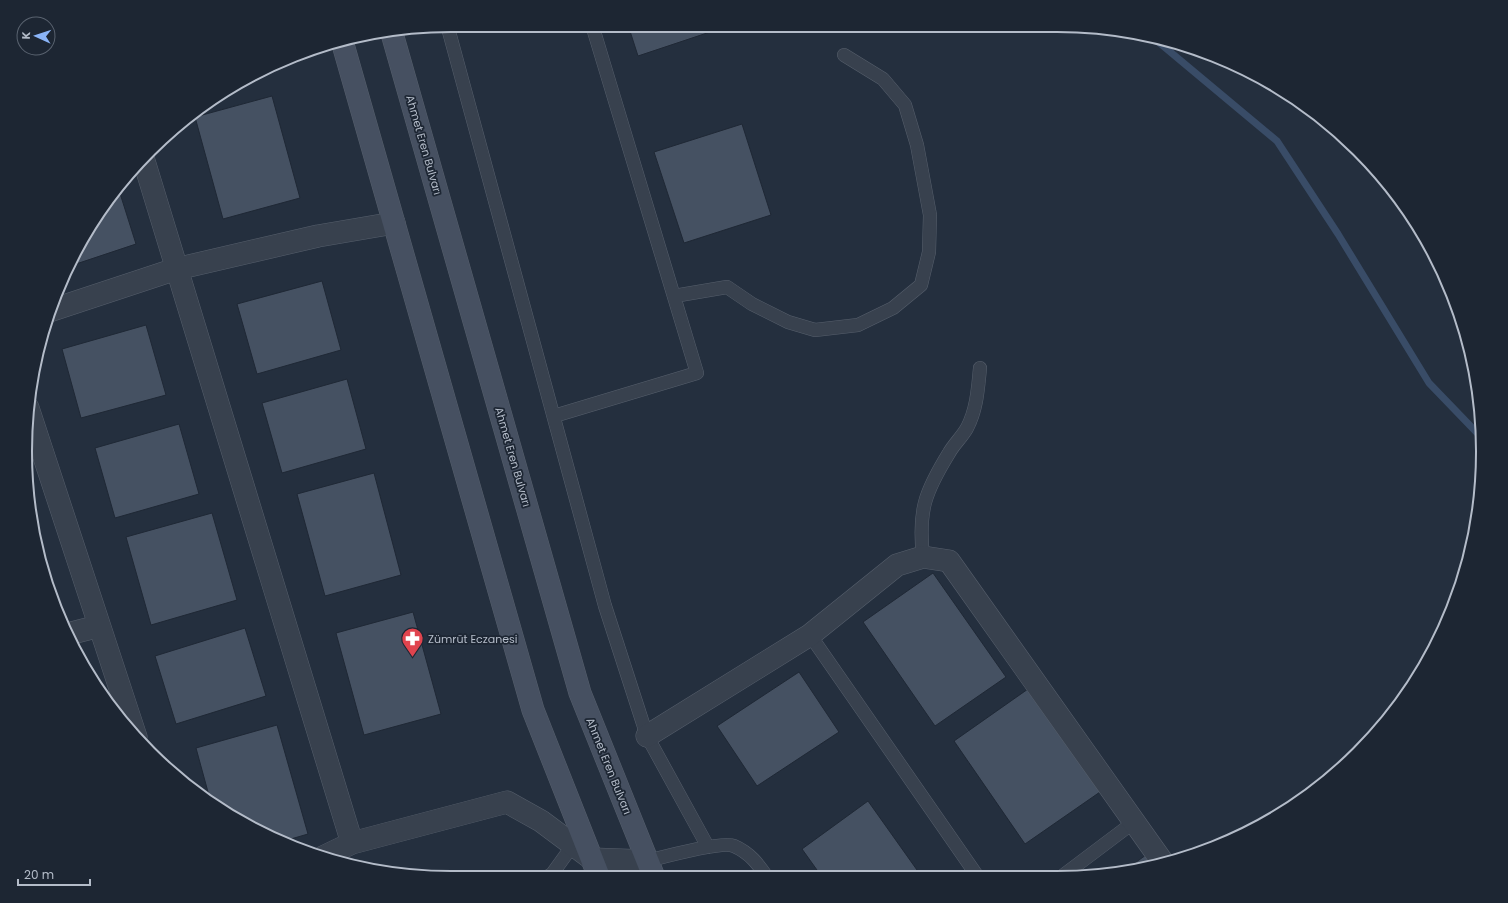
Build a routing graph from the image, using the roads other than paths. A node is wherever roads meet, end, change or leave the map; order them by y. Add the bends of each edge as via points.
1 (449, 32) edge
2 (594, 32) edge
3 (393, 37) edge
4 (343, 46) edge
5 (844, 55) dead end
6 (145, 165) edge
7 (394, 223) junction
8 (176, 269) junction
9 (674, 296) junction
10 (57, 308) edge
11 (980, 368) dead end
12 (554, 416) junction
13 (33, 424) edge
14 (923, 557) junction
15 (99, 626) junction
16 (73, 633) edge
17 (810, 635) junction
18 (131, 722) edge
19 (647, 736) junction
20 (1134, 822) junction
21 (352, 843) junction
22 (573, 845) junction
23 (708, 847) junction
24 (331, 853) edge
25 (1160, 858) edge
26 (596, 868) edge
27 (650, 869) edge
28 (554, 871) edge
29 (763, 871) edge
30 (974, 871) edge
31 (1070, 871) edge

1 - 12 lane
2 - 9 lane
3 - 27 main road, Ahmet Eren Bulvarı via 580,693
4 - 7 main road
5 - 9 lane via 883,79 905,105 917,146 930,215 929,252 921,285 894,308 858,325 815,330 788,322 752,304 727,287
6 - 8 street
7 - 8 street via 318,236
7 - 26 main road via 533,710
8 - 10 street
8 - 21 street
9 - 12 lane via 697,373
11 - 14 lane via 978,396 967,428 928,489 921,520
12 - 19 lane via 606,606
13 - 15 street
14 - 17 street via 898,565
14 - 20 street via 949,561
15 - 16 street
15 - 18 street
17 - 19 street
17 - 30 lane
19 - 23 lane
20 - 25 street
20 - 31 lane
21 - 22 street via 507,802 541,820
21 - 24 street
22 - 26 street
22 - 28 lane
23 - 27 lane
23 - 29 lane via 733,845 755,859
26 - 27 street

